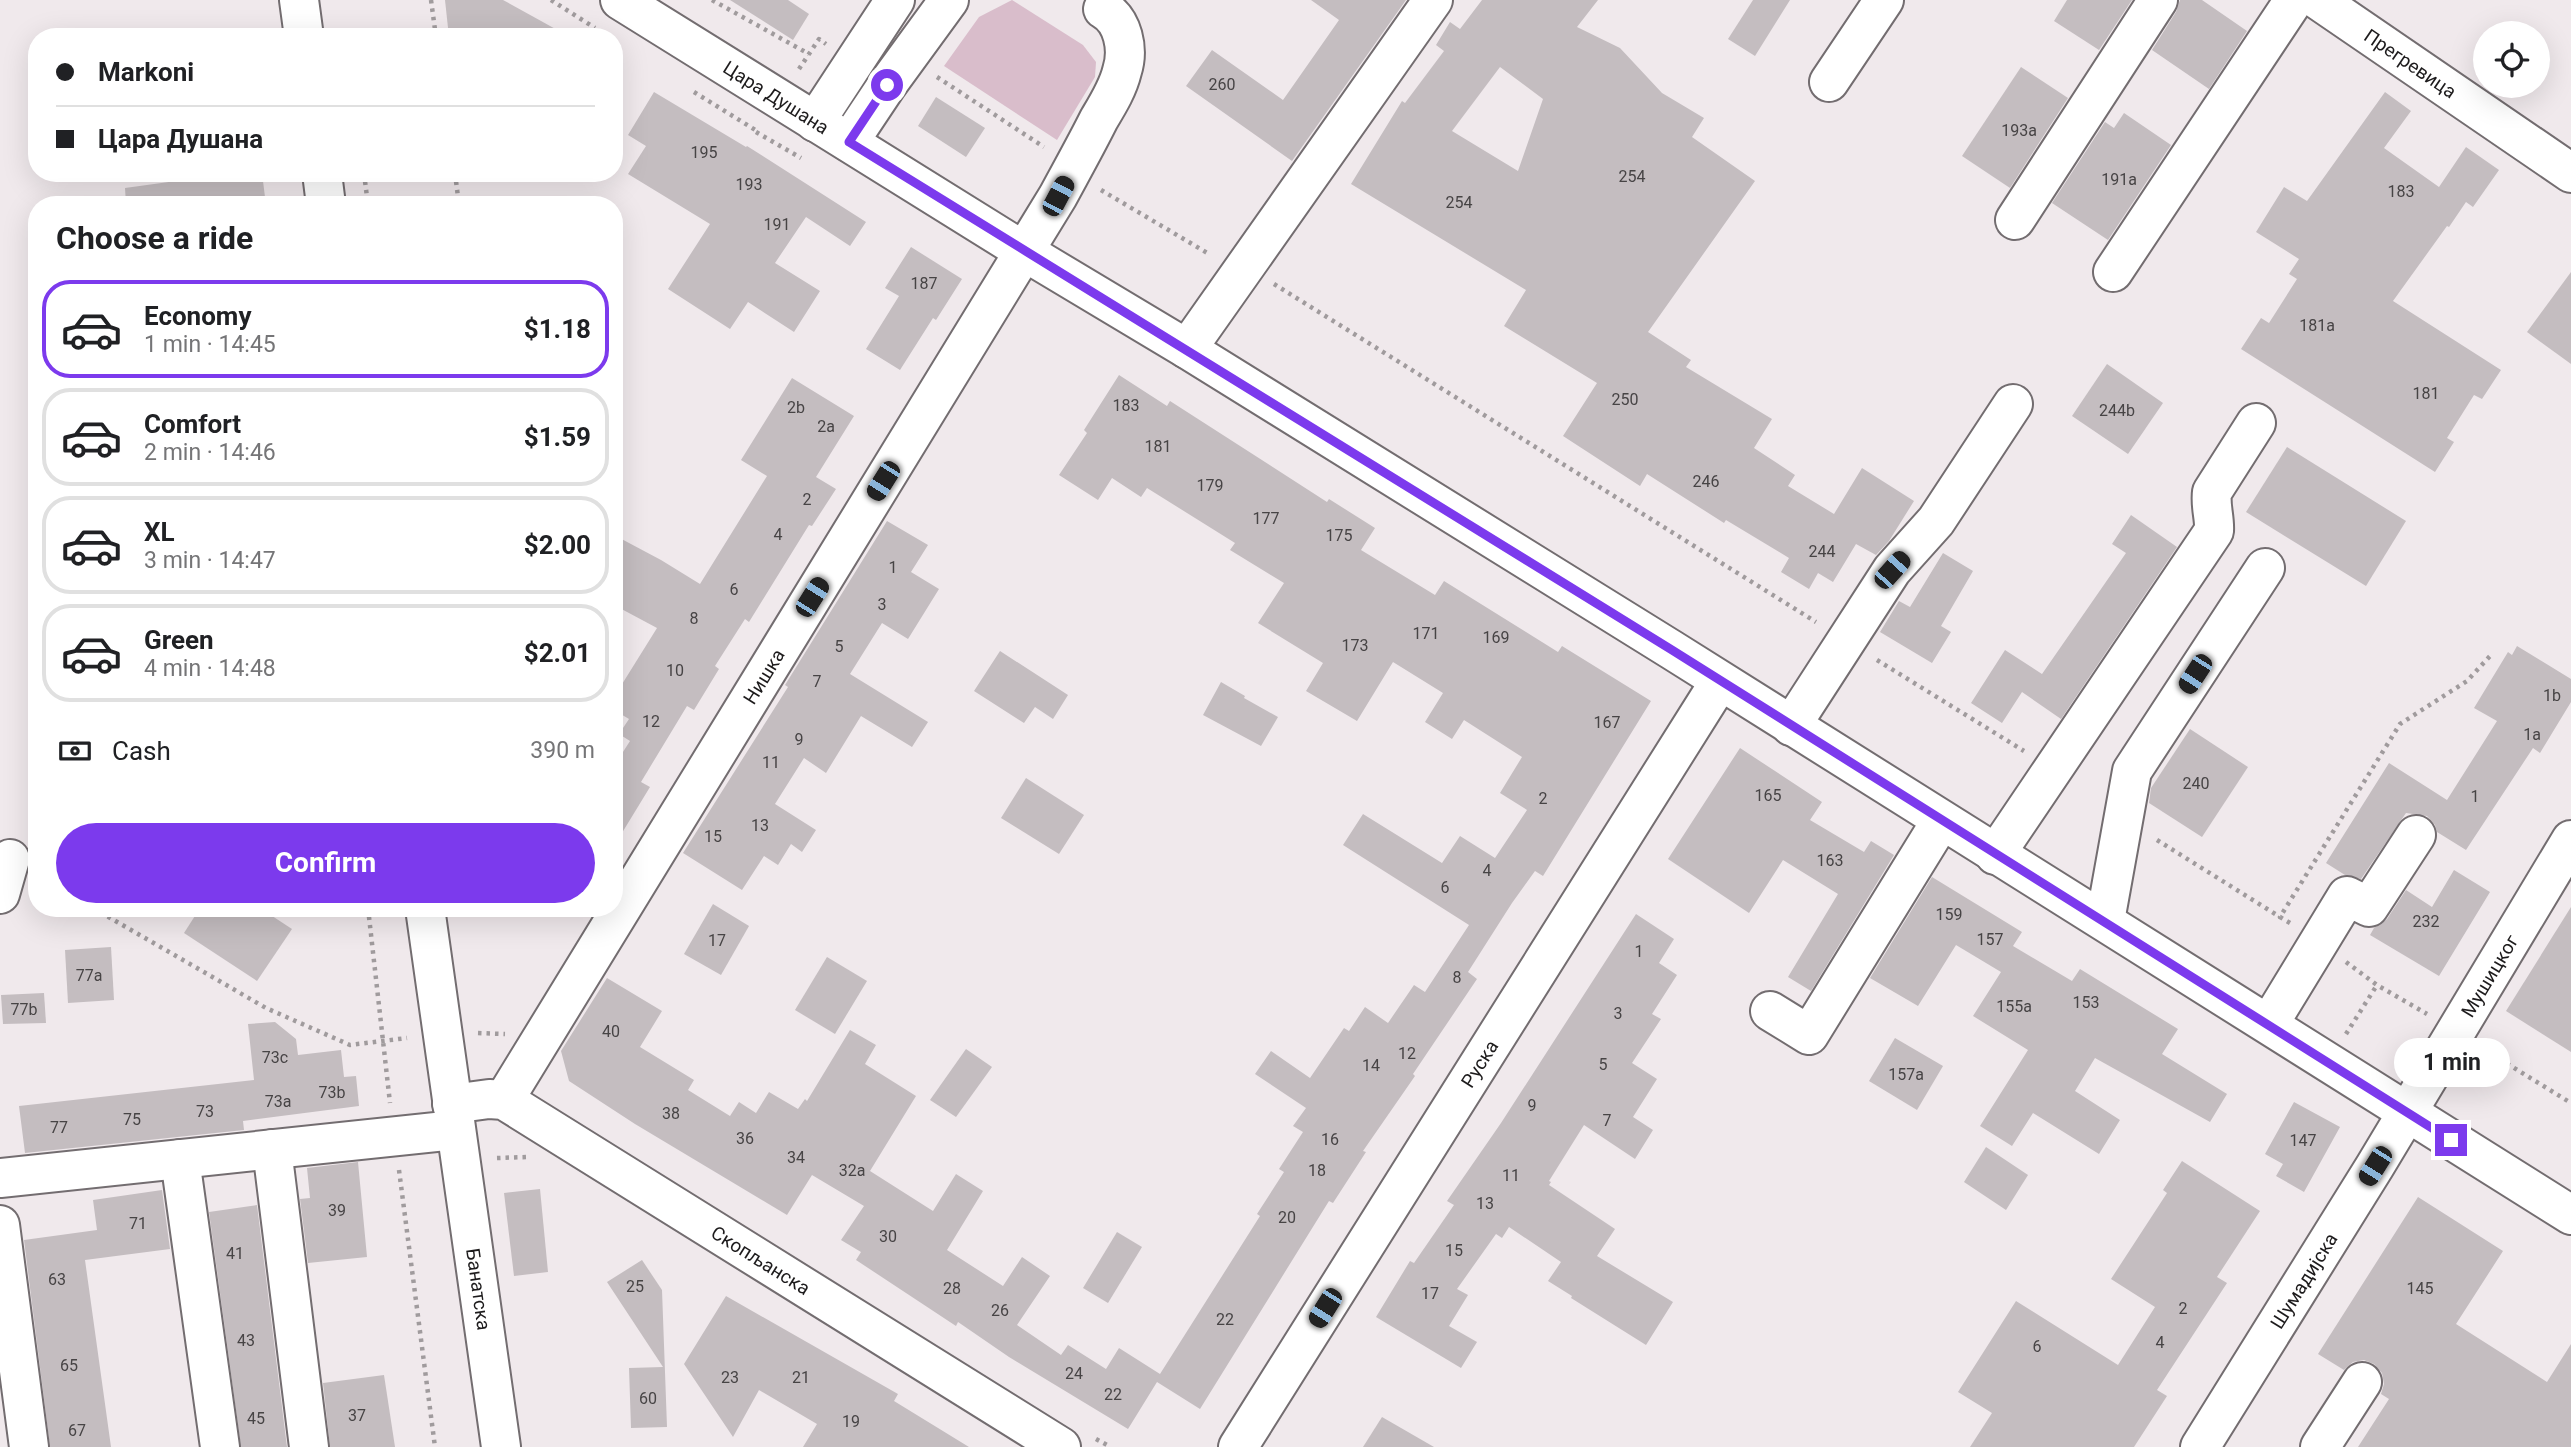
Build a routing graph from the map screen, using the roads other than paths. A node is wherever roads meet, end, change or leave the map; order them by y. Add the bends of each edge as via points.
1 (299, 0) edge
2 (620, 0) edge
3 (895, 0) edge
4 (949, 0) edge
5 (1433, 0) edge
6 (1884, 0) edge
7 (2158, 0) edge
8 (2294, 0) edge
9 (2318, 0) edge
10 (1103, 9) dead end
11 (658, 15) edge
12 (303, 28) edge
13 (1829, 82) dead end
14 (815, 122) junction
15 (849, 142) junction
16 (2571, 173) edge
17 (2015, 220) dead end
18 (1025, 252) junction
19 (2113, 272) dead end
20 (1187, 349) junction
21 (2014, 404) dead end
22 (2256, 423) dead end
23 (2264, 568) dead end
24 (1720, 681) junction
25 (1791, 726) junction
26 (1941, 821) junction
27 (2416, 835) dead end
28 (2571, 840) edge
29 (1995, 855) junction
30 (623, 906) edge
31 (426, 917) edge
32 (616, 917) edge
33 (2105, 921) junction
34 (1770, 1012) dead end
35 (2269, 1024) junction
36 (504, 1100) junction
37 (2407, 1112) junction
38 (454, 1117) junction
39 (272, 1149) junction
40 (180, 1159) junction
41 (0, 1178) edge
42 (2571, 1215) edge
43 (0, 1225) edge
44 (2362, 1382) dead end
45 (29, 1447) edge
46 (220, 1447) edge
47 (309, 1447) edge
48 (501, 1447) edge
49 (1061, 1447) edge
50 (1238, 1447) edge
51 (2200, 1447) edge
52 (2320, 1447) edge

1 - 12 street
2 - 11 street, Цара Душана
3 - 14 street
4 - 15 street
5 - 20 street
6 - 13 street
7 - 17 street
8 - 19 street
9 - 16 street, Прегревица
10 - 18 street, Нишка via 1121,29 1123,70
11 - 14 street, Цара Душана
14 - 15 street, Цара Душана
15 - 18 street, Цара Душана
18 - 20 street, Цара Душана
18 - 30 street, Нишка
20 - 24 street, Цара Душана
21 - 25 street via 1936,521 1892,570
22 - 29 street via 2212,492 2214,531
23 - 33 street via 2132,771
24 - 25 street, Цара Душана
24 - 50 street, Руска
25 - 26 street, Цара Душана
26 - 29 street, Цара Душана
26 - 34 street via 1809,1035
27 - 35 street via 2369,907 2347,896
28 - 37 street, Мушицког
29 - 33 street, Цара Душана
31 - 38 street, Банатска
32 - 36 street, Нишка
33 - 35 street, Цара Душана
35 - 37 street, Цара Душана
36 - 38 street via 474,1100
36 - 49 street, Скопљанска
37 - 42 street, Цара Душана
37 - 51 street, Шумадијска
38 - 39 street via 394,1136
38 - 48 street, Банатска
39 - 40 street
39 - 47 street
40 - 41 street
40 - 46 street
43 - 45 street
44 - 52 street

